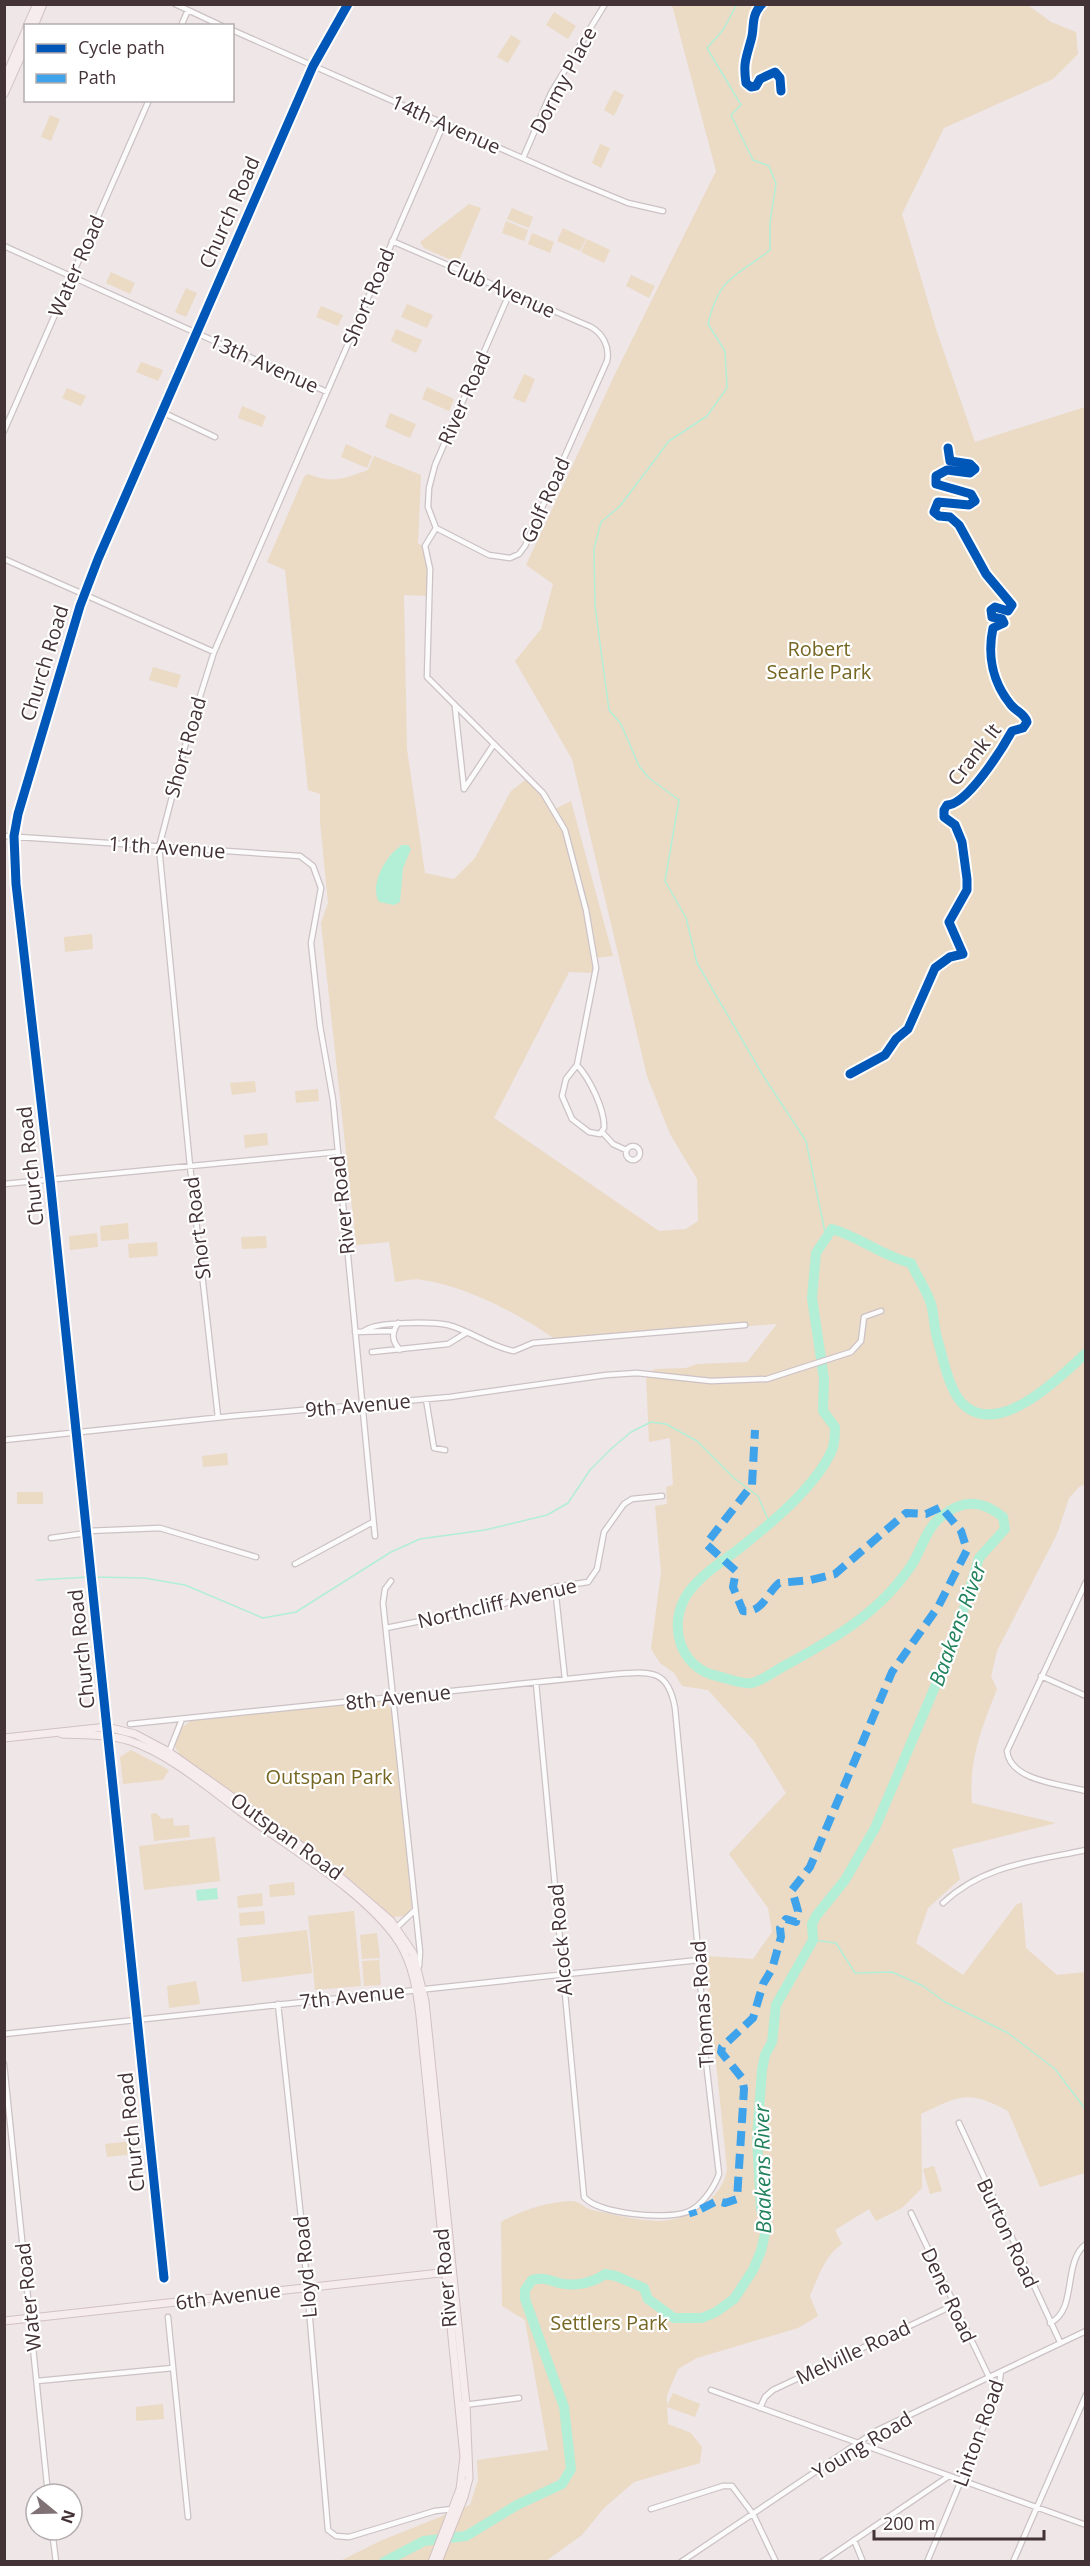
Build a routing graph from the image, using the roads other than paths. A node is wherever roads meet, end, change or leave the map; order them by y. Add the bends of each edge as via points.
1 (37, 4) edge
2 (43, 4) edge
3 (175, 4) edge
4 (348, 4) edge
5 (605, 4) edge
6 (188, 10) junction
7 (28, 24) edge
8 (35, 24) edge
9 (182, 24) edge
10 (218, 24) edge
11 (234, 31) edge
12 (24, 35) edge
13 (24, 49) edge
14 (313, 66) junction
15 (4, 80) edge
16 (4, 94) edge
17 (147, 102) edge
18 (444, 123) junction
19 (523, 158) junction
20 (663, 211) dead end
21 (392, 241) junction
22 (4, 246) edge
23 (71, 277) junction
24 (510, 292) junction
25 (196, 332) junction
26 (604, 340) joint
27 (327, 392) junction
28 (162, 412) junction
29 (4, 430) edge
30 (215, 437) dead end
31 (436, 528) junction
32 (4, 559) edge
33 (84, 594) junction
34 (214, 652) junction
35 (455, 707) junction
36 (494, 744) junction
37 (4, 836) edge
38 (14, 836) junction
39 (159, 847) junction
40 (317, 877) joint
41 (577, 1065) junction
42 (602, 1132) junction
43 (626, 1150) dead end
44 (337, 1152) junction
45 (190, 1166) junction
46 (50, 1180) junction
47 (4, 1184) edge
48 (881, 1311) dead end
49 (398, 1323) junction
50 (745, 1325) dead end
51 (364, 1331) junction
52 (393, 1331) junction
53 (355, 1332) junction
54 (466, 1333) junction
55 (400, 1350) junction
56 (372, 1352) dead end
57 (426, 1399) junction
58 (362, 1406) junction
59 (218, 1418) junction
60 (77, 1433) junction
61 (4, 1440) edge
62 (446, 1450) dead end
63 (662, 1496) dead end
64 (373, 1522) junction
65 (87, 1532) junction
66 (375, 1536) dead end
67 (51, 1538) dead end
68 (256, 1557) dead end
69 (295, 1564) dead end
70 (391, 1581) dead end
71 (1086, 1582) edge
72 (555, 1587) junction
73 (1078, 1597) junction
74 (1086, 1600) edge
75 (386, 1628) junction
76 (1041, 1676) junction
77 (565, 1679) junction
78 (664, 1679) joint
79 (536, 1683) junction
80 (1086, 1696) edge
81 (395, 1698) junction
82 (384, 1699) junction
83 (396, 1713) junction
84 (182, 1719) junction
85 (130, 1724) dead end
86 (107, 1726) junction
87 (56, 1733) junction
88 (108, 1736) junction
89 (4, 1738) edge
90 (167, 1756) junction
91 (1086, 1791) edge
92 (1086, 1850) edge
93 (943, 1903) dead end
94 (414, 1911) junction
95 (394, 1930) junction
96 (699, 1959) junction
97 (418, 1966) junction
98 (563, 1975) junction
99 (420, 1989) junction
100 (278, 2004) junction
101 (138, 2019) junction
102 (4, 2034) edge
103 (4, 2064) edge
104 (959, 2123) dead end
105 (584, 2197) joint
106 (911, 2213) dead end
107 (1086, 2244) edge
108 (449, 2273) junction
109 (164, 2278) dead end
110 (307, 2287) junction
111 (954, 2305) junction
112 (168, 2317) dead end
113 (31, 2319) junction
114 (4, 2321) edge
115 (1050, 2323) junction
116 (1086, 2331) edge
117 (1060, 2342) junction
118 (173, 2368) junction
119 (1001, 2372) junction
120 (989, 2377) junction
121 (37, 2381) junction
122 (711, 2390) dead end
123 (1086, 2395) edge
124 (519, 2398) dead end
125 (462, 2405) junction
126 (760, 2408) junction
127 (859, 2444) junction
128 (949, 2476) junction
129 (962, 2480) junction
130 (47, 2482) edge
131 (1037, 2507) junction
132 (651, 2509) dead end
133 (454, 2511) junction
134 (753, 2514) junction
135 (188, 2517) dead end
136 (1086, 2525) edge
137 (854, 2540) junction
138 (54, 2542) edge
139 (56, 2562) edge
140 (432, 2562) edge
141 (438, 2562) edge
142 (681, 2562) edge
143 (776, 2562) edge
144 (822, 2562) edge
145 (863, 2562) edge
146 (927, 2562) edge
147 (1013, 2562) edge

1 - 7 main road
2 - 8 main road
3 - 6 street
4 - 14 street, Church Road
5 - 19 street, Dormy Place via 551,93
6 - 9 street
6 - 10 street
11 - 14 street, 14th Avenue
12 - 15 main road
13 - 16 main road
14 - 18 street, 14th Avenue
14 - 25 street, Church Road
17 - 23 street, Water Road
18 - 19 street, 14th Avenue
18 - 21 street, Short Road
19 - 20 street, 14th Avenue via 620,200
21 - 24 street, Club Avenue
21 - 27 street, Short Road
22 - 23 street, 13th Avenue
23 - 25 street, 13th Avenue
23 - 29 street, Water Road
24 - 26 street, Club Avenue via 591,327
24 - 31 street, River Road via 435,465 428,507
25 - 27 street, 13th Avenue
25 - 28 street, Church Road
26 - 31 street, Golf Road via 607,361 523,551 501,558
27 - 34 street, Short Road
28 - 30 street
28 - 33 street, Church Road
31 - 35 street via 425,546 430,569 427,675 429,682
32 - 33 street
33 - 34 street
33 - 38 street, Church Road
34 - 39 street, Short Road via 190,725
35 - 36 street
35 - 36 street via 464,789
36 - 41 street via 552,805 574,858 596,968
37 - 38 street, 11th Avenue
38 - 39 street, 11th Avenue
38 - 46 street, Church Road via 16,884
39 - 40 street, 11th Avenue via 300,856 311,863
39 - 45 street, Short Road
40 - 44 street, River Road via 321,894 311,943
41 - 42 street via 601,1113
41 - 42 street via 564,1086 565,1108 580,1126 593,1133
42 - 43 street
44 - 45 street
44 - 53 street, River Road
45 - 46 street
45 - 59 street, Short Road
46 - 47 street
46 - 60 street, Church Road
48 - 57 street, 9th Avenue via 862,1320 861,1341 855,1349 774,1378 711,1381 637,1373 606,1374
49 - 51 street
49 - 52 street
49 - 54 street via 445,1325
50 - 54 street via 533,1343 516,1351
51 - 52 street
51 - 53 street
52 - 55 street via 394,1343
53 - 58 street, River Road
54 - 55 street via 448,1344
55 - 56 street
57 - 58 street, 9th Avenue
57 - 62 street via 434,1448
58 - 59 street, 9th Avenue
58 - 64 street, River Road
59 - 60 street, 9th Avenue
60 - 61 street, 9th Avenue
60 - 65 street, Church Road
63 - 72 street, Northcliff Avenue via 626,1502 604,1533 594,1578 587,1583
64 - 66 street, River Road
64 - 69 street
65 - 67 street
65 - 68 street via 155,1527
65 - 86 street, Church Road
70 - 75 street via 383,1593
71 - 73 street
72 - 75 street, Northcliff Avenue via 500,1605
72 - 77 street
73 - 74 street
73 - 76 street
75 - 81 street
76 - 80 street
76 - 91 street via 1009,1743 1009,1760 1020,1772
77 - 78 street, 8th Avenue via 646,1672
77 - 79 street, 8th Avenue
78 - 96 street, Thomas Road via 675,1708
79 - 81 street, 8th Avenue
79 - 98 street, Alcock Road
81 - 82 street, 8th Avenue
81 - 83 street
82 - 83 street
82 - 84 street, 8th Avenue
83 - 94 street
84 - 85 street, 8th Avenue
84 - 90 street
86 - 87 main road
86 - 88 street, Church Road
86 - 90 main road, Outspan Road via 135,1734
87 - 88 main road
87 - 89 main road
88 - 90 main road, Outspan Road
88 - 101 street, Church Road
90 - 95 main road, Outspan Road via 317,1857 357,1889
92 - 93 street via 990,1871 963,1885
94 - 95 street
94 - 97 street
95 - 97 main road, Outspan Road via 407,1941
95 - 99 main road, Outspan Road
96 - 98 street, 7th Avenue
96 - 105 street, Thomas Road via 718,2177 692,2210 679,2214 614,2211 592,2205
97 - 99 main road, Outspan Road
98 - 99 street, 7th Avenue
98 - 105 street, Alcock Road
99 - 100 street, 7th Avenue
99 - 108 main road, River Road
100 - 101 street, 7th Avenue
100 - 110 street, Lloyd Road
101 - 102 street, 7th Avenue
101 - 109 street, Church Road
103 - 113 street, Water Road
104 - 115 street, Burton Road
106 - 111 street, Dene Road
107 - 115 street via 1076,2256 1063,2310
108 - 110 main road, 6th Avenue
108 - 125 main road, River Road
110 - 113 main road, 6th Avenue
110 - 133 street, Lloyd Road via 328,2530 336,2536 349,2537 435,2511
111 - 120 street, Dene Road
111 - 126 street, Melville Road via 779,2386 768,2394
112 - 118 street
113 - 114 main road, 6th Avenue
113 - 121 street, Water Road
115 - 117 street, Burton Road
116 - 117 street, Young Road
117 - 119 street, Young Road
118 - 121 street
118 - 135 street
119 - 120 street, Young Road
119 - 129 street, Linton Road via 1000,2386
120 - 127 street, Young Road via 876,2431
121 - 130 street, Water Road
122 - 126 street
123 - 131 street
124 - 125 street
125 - 133 main road, River Road via 469,2478
126 - 127 street
127 - 128 street
127 - 134 street, Young Road
128 - 129 street
128 - 137 street
129 - 131 street
129 - 146 street, Linton Road
131 - 136 street
131 - 147 street
132 - 134 street via 726,2486 734,2488
133 - 140 main road, River Road
133 - 141 main road, River Road
134 - 142 street, Young Road
134 - 143 street
137 - 144 street
137 - 145 street
138 - 139 street

